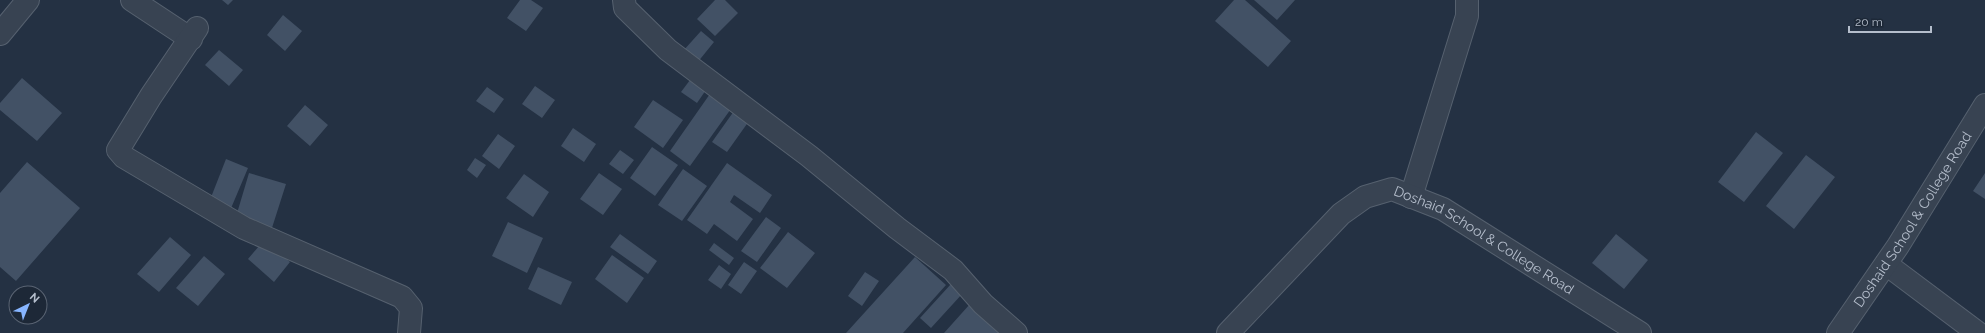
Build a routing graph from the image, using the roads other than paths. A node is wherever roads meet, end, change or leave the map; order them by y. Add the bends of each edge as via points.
1 (28, 0) edge
2 (132, 0) edge
3 (624, 0) edge
4 (1467, 0) edge
5 (0, 34) edge
6 (1985, 105) edge
7 (1411, 197) junction
8 (1886, 264) junction
9 (409, 333) edge
10 (1016, 333) edge
11 (1228, 333) edge
12 (1640, 333) edge
13 (1838, 333) edge
14 (1978, 333) edge

1 - 5 street
2 - 9 street via 194,34 118,150 124,157 244,228 402,297 411,308
3 - 10 street via 625,8 668,50 809,156 953,270 984,304
4 - 7 street via 1467,16
6 - 8 street, Doshaid School & College Road
7 - 11 street, Doshaid School & College Road via 1392,189 1366,197 1341,214
7 - 12 street, Doshaid School & College Road via 1443,209
8 - 13 street, Doshaid School & College Road
8 - 14 street

